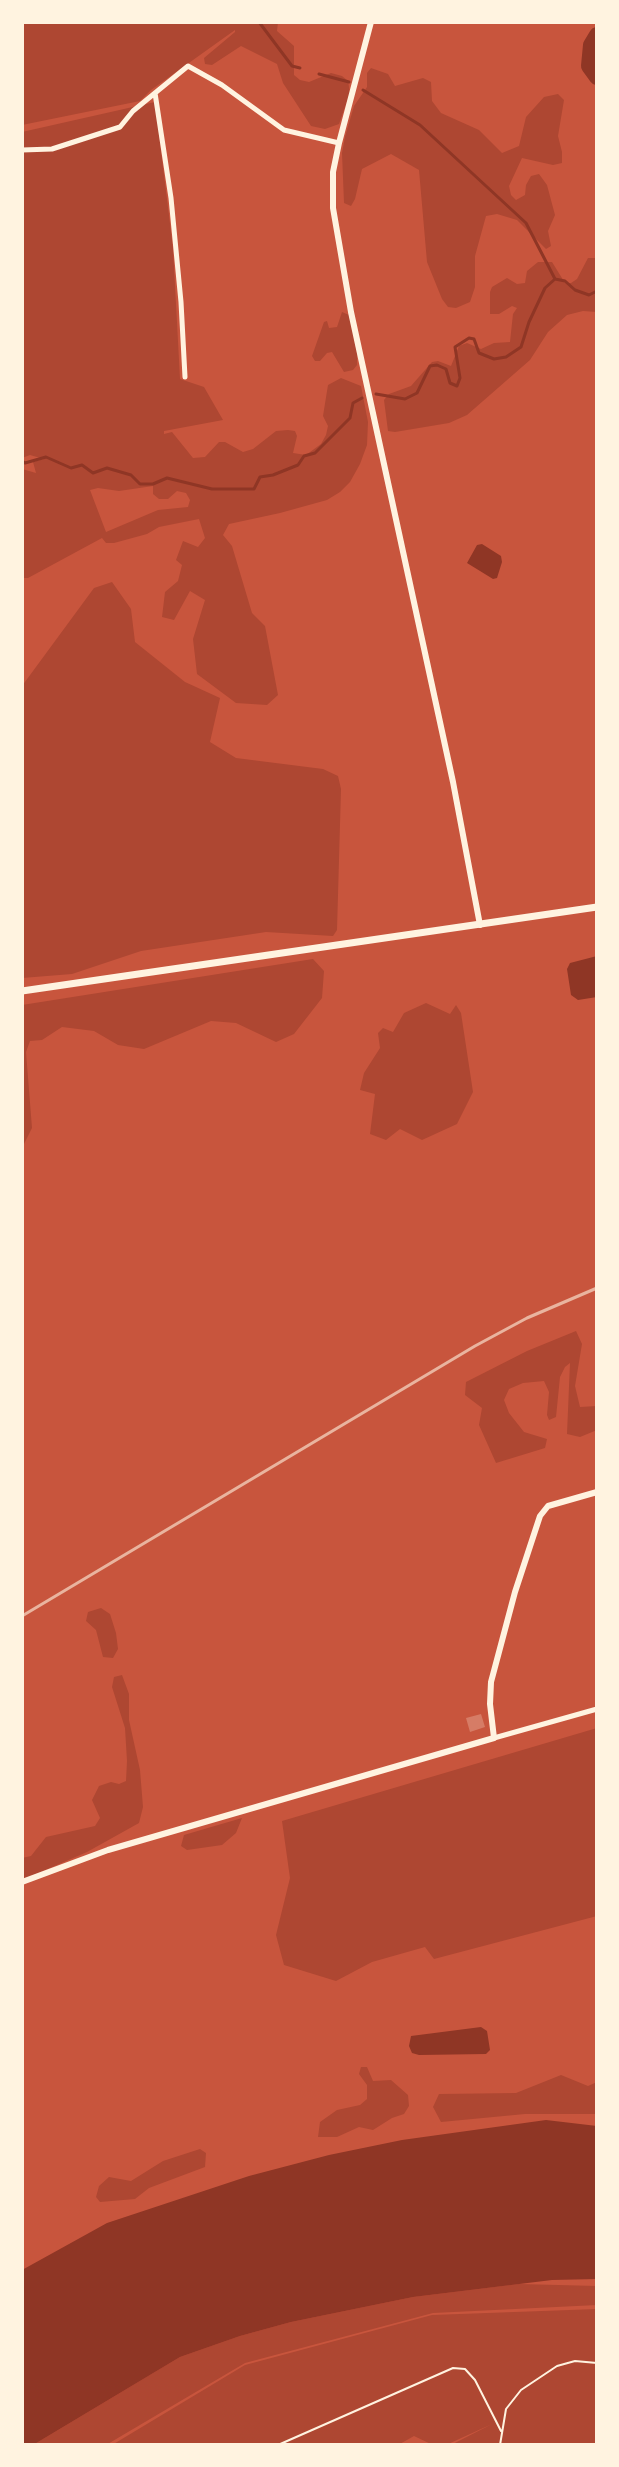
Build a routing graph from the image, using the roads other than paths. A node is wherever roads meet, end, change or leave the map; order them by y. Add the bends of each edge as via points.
1 (371, 22) edge
2 (155, 92) junction
3 (339, 143) junction
4 (22, 150) edge
5 (185, 377) dead end
6 (597, 907) edge
7 (480, 925) junction
8 (22, 991) edge
9 (597, 1492) edge
10 (597, 1709) edge
11 (494, 1738) junction
12 (22, 1882) edge
13 (597, 2363) edge
14 (501, 2431) junction
15 (278, 2445) edge
16 (500, 2445) edge

1 - 3 street
2 - 3 street via 188,66 284,130
2 - 4 street via 120,127 52,149
2 - 5 street via 171,198
3 - 7 street via 333,208 345,279
6 - 7 main road
7 - 8 main road
9 - 11 street via 548,1506 540,1516 491,1682
10 - 11 street
11 - 12 street via 108,1850
13 - 14 lane via 557,2366 521,2390 506,2409
14 - 15 lane via 475,2380 465,2369 453,2368
14 - 16 lane

